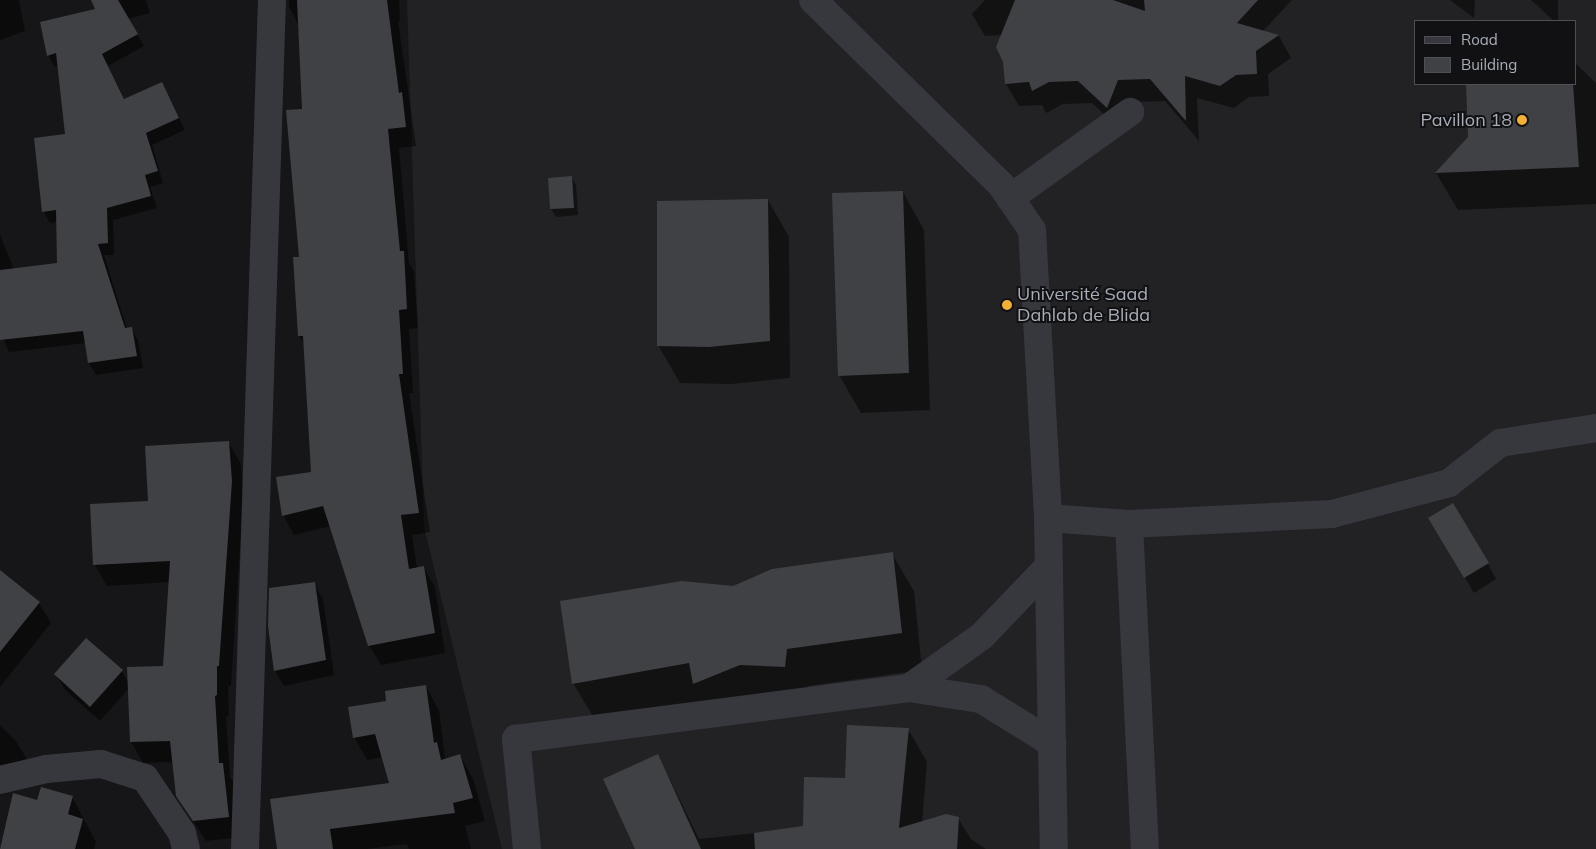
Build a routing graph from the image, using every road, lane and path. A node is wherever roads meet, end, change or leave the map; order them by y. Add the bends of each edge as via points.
1 (272, 0) edge
2 (813, 0) edge
3 (1130, 112) dead end
4 (1010, 198) junction
5 (1596, 428) edge
6 (1048, 518) junction
7 (1129, 524) junction
8 (1049, 566) junction
9 (909, 688) junction
10 (1052, 743) junction
11 (0, 780) edge
12 (186, 849) edge
13 (245, 849) edge
14 (527, 849) edge
15 (1054, 849) edge
16 (1145, 849) edge

1 - 13 street
2 - 4 street via 1002,186
3 - 4 street
4 - 6 street via 1032,230
5 - 7 street via 1500,443 1449,483 1332,514
6 - 7 street
6 - 8 street
7 - 16 street
8 - 9 street via 982,636
8 - 10 street
9 - 10 street via 981,699
9 - 14 street via 516,739
10 - 15 street
11 - 12 street via 46,769 101,764 145,778 182,833

